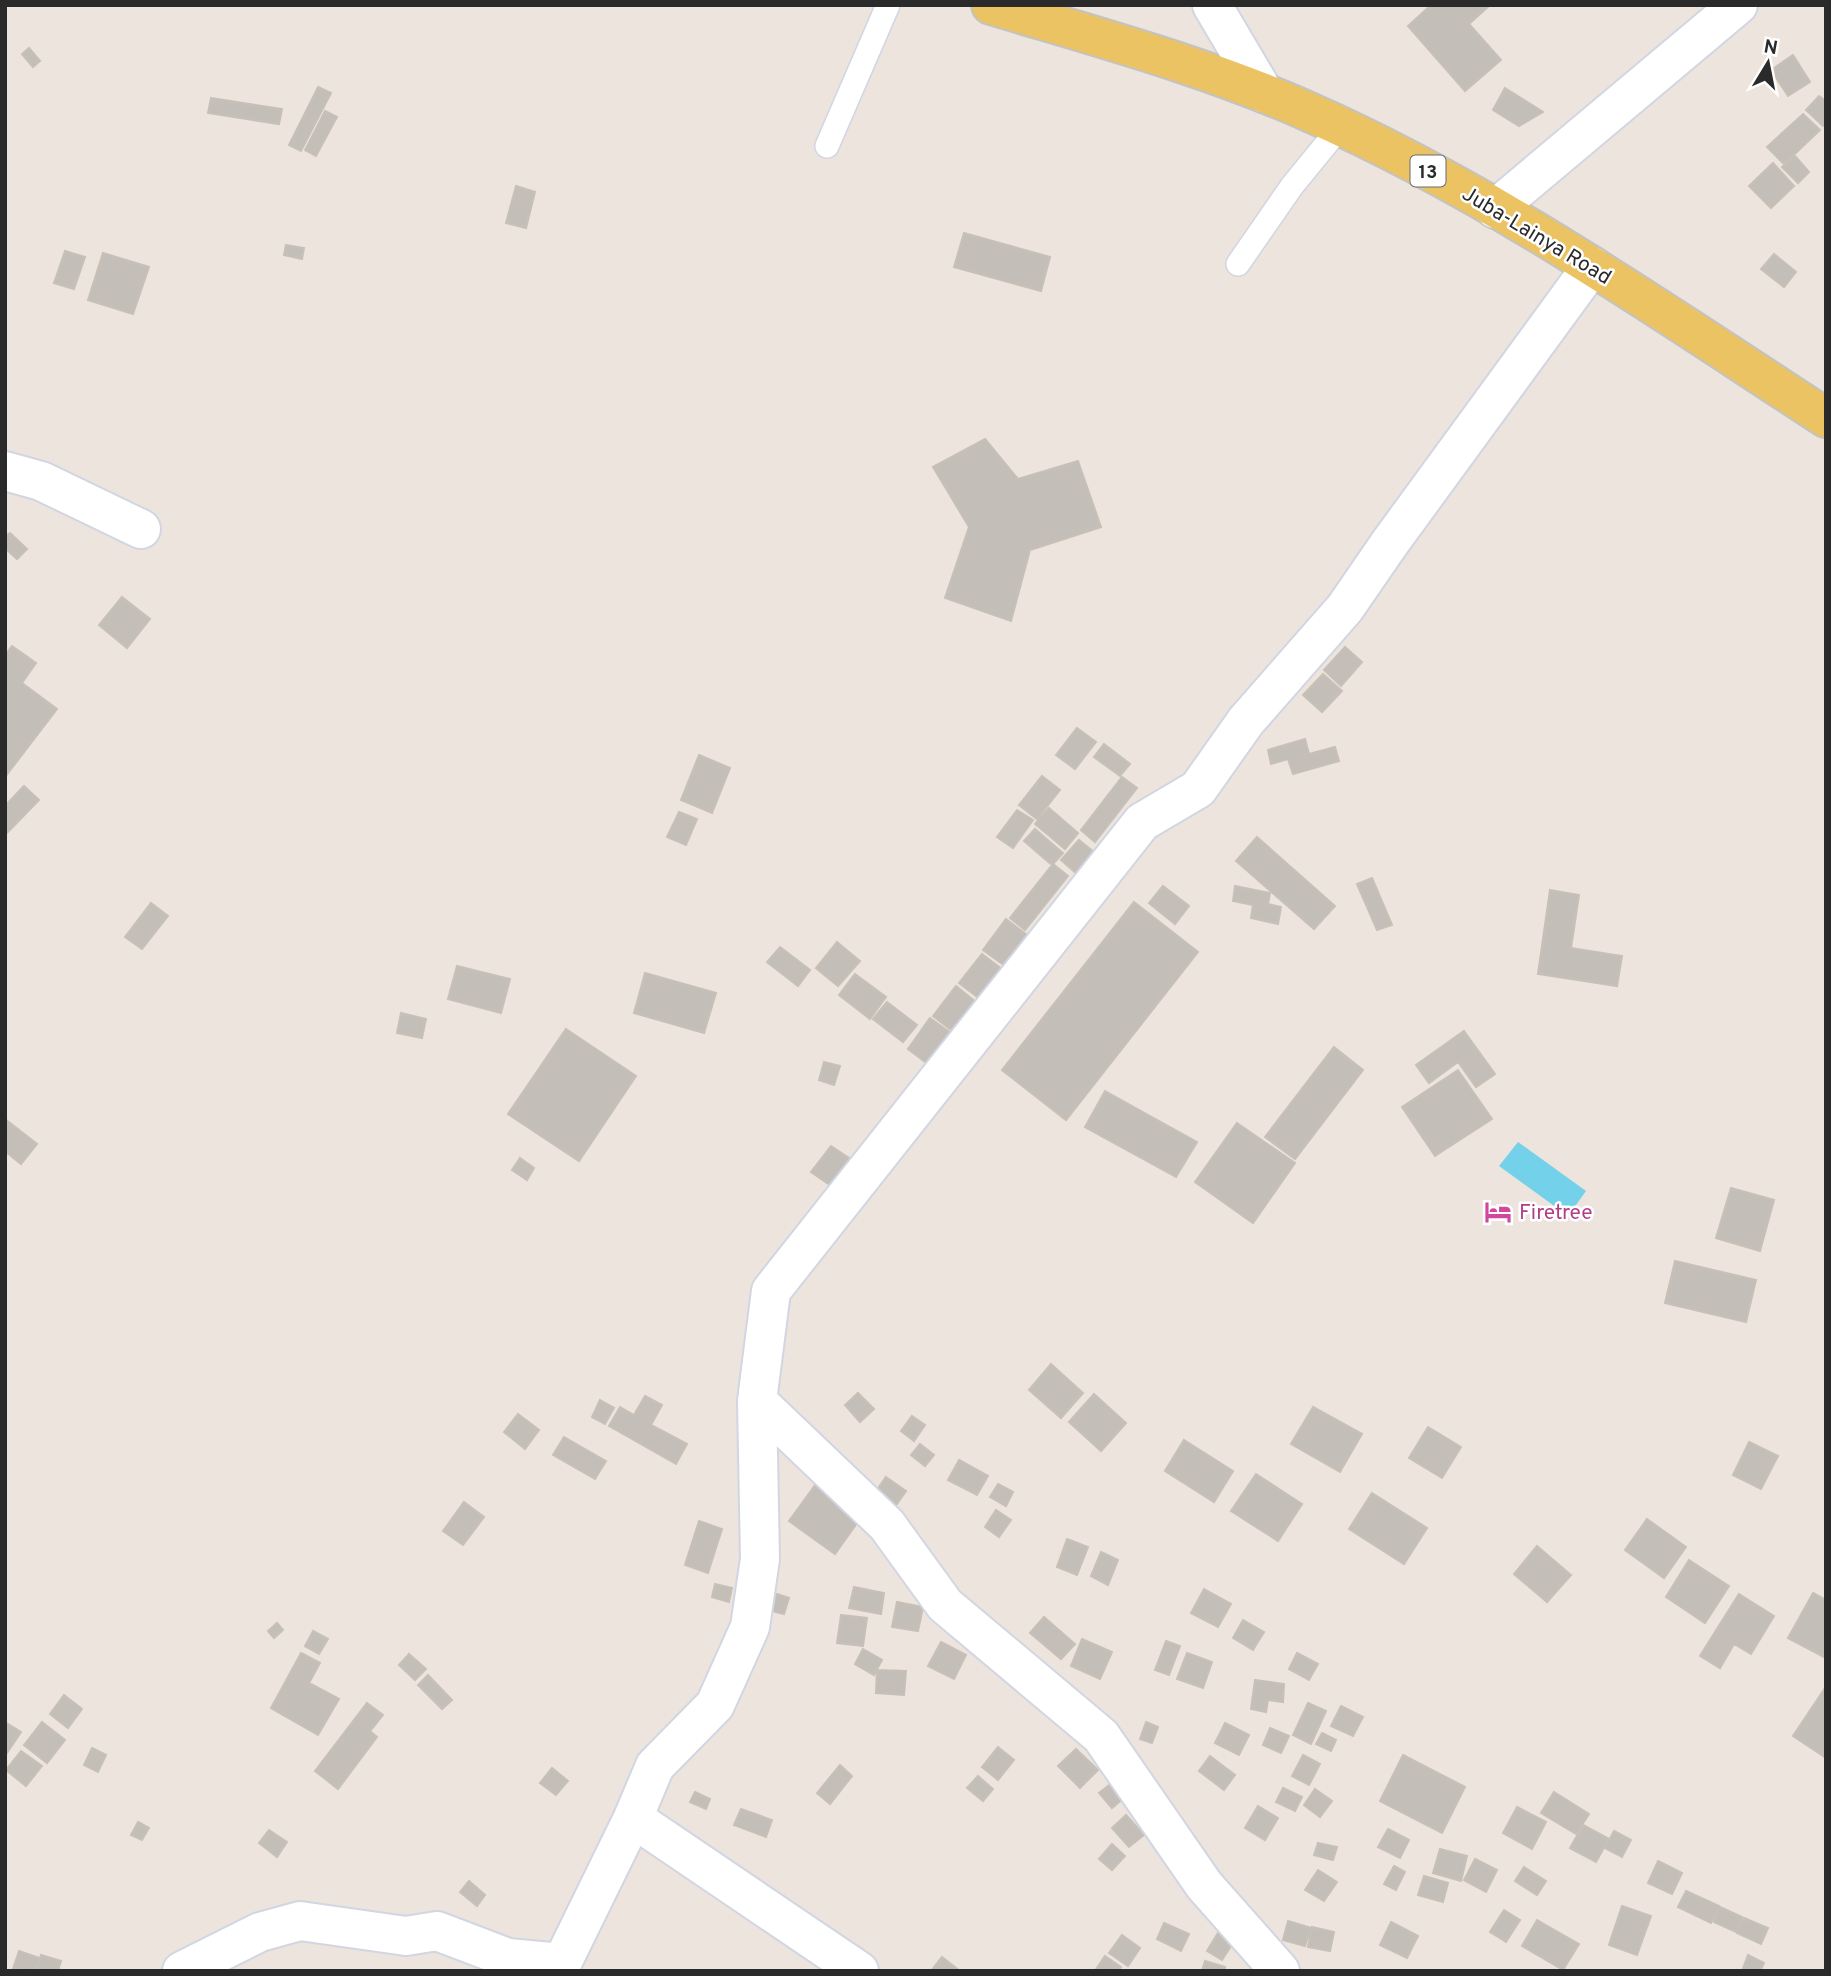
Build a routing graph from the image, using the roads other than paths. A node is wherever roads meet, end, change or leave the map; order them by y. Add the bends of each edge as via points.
1 (888, 5) edge
2 (991, 5) edge
3 (1213, 5) edge
4 (1738, 5) edge
5 (1264, 93) junction
6 (1341, 126) junction
7 (827, 146) dead end
8 (1495, 209) junction
9 (1238, 264) dead end
10 (1592, 266) junction
11 (1826, 418) edge
12 (5, 471) edge
13 (141, 529) dead end
14 (757, 1401) junction
15 (633, 1818) junction
16 (561, 1967) edge
17 (181, 1971) edge
18 (859, 1971) edge
19 (1280, 1971) edge

1 - 7 lane
2 - 5 main road, Juba-Lainya Road / 13 via 1183,63
3 - 5 street
4 - 8 street
5 - 6 main road, Juba-Lainya Road / 13
6 - 8 main road, Juba-Lainya Road / 13
6 - 9 lane
8 - 10 main road, Juba-Lainya Road / 13
10 - 11 main road, Juba-Lainya Road / 13
10 - 14 street via 1345,608 1247,721 1198,789 1142,822 771,1291
12 - 13 street via 41,481
14 - 15 street via 760,1559 750,1627 716,1705 654,1766
14 - 19 street via 887,1525 945,1605 1101,1736 1204,1885
15 - 16 street
15 - 18 street
16 - 17 street via 508,1958 437,1931 406,1936 300,1921 260,1932

